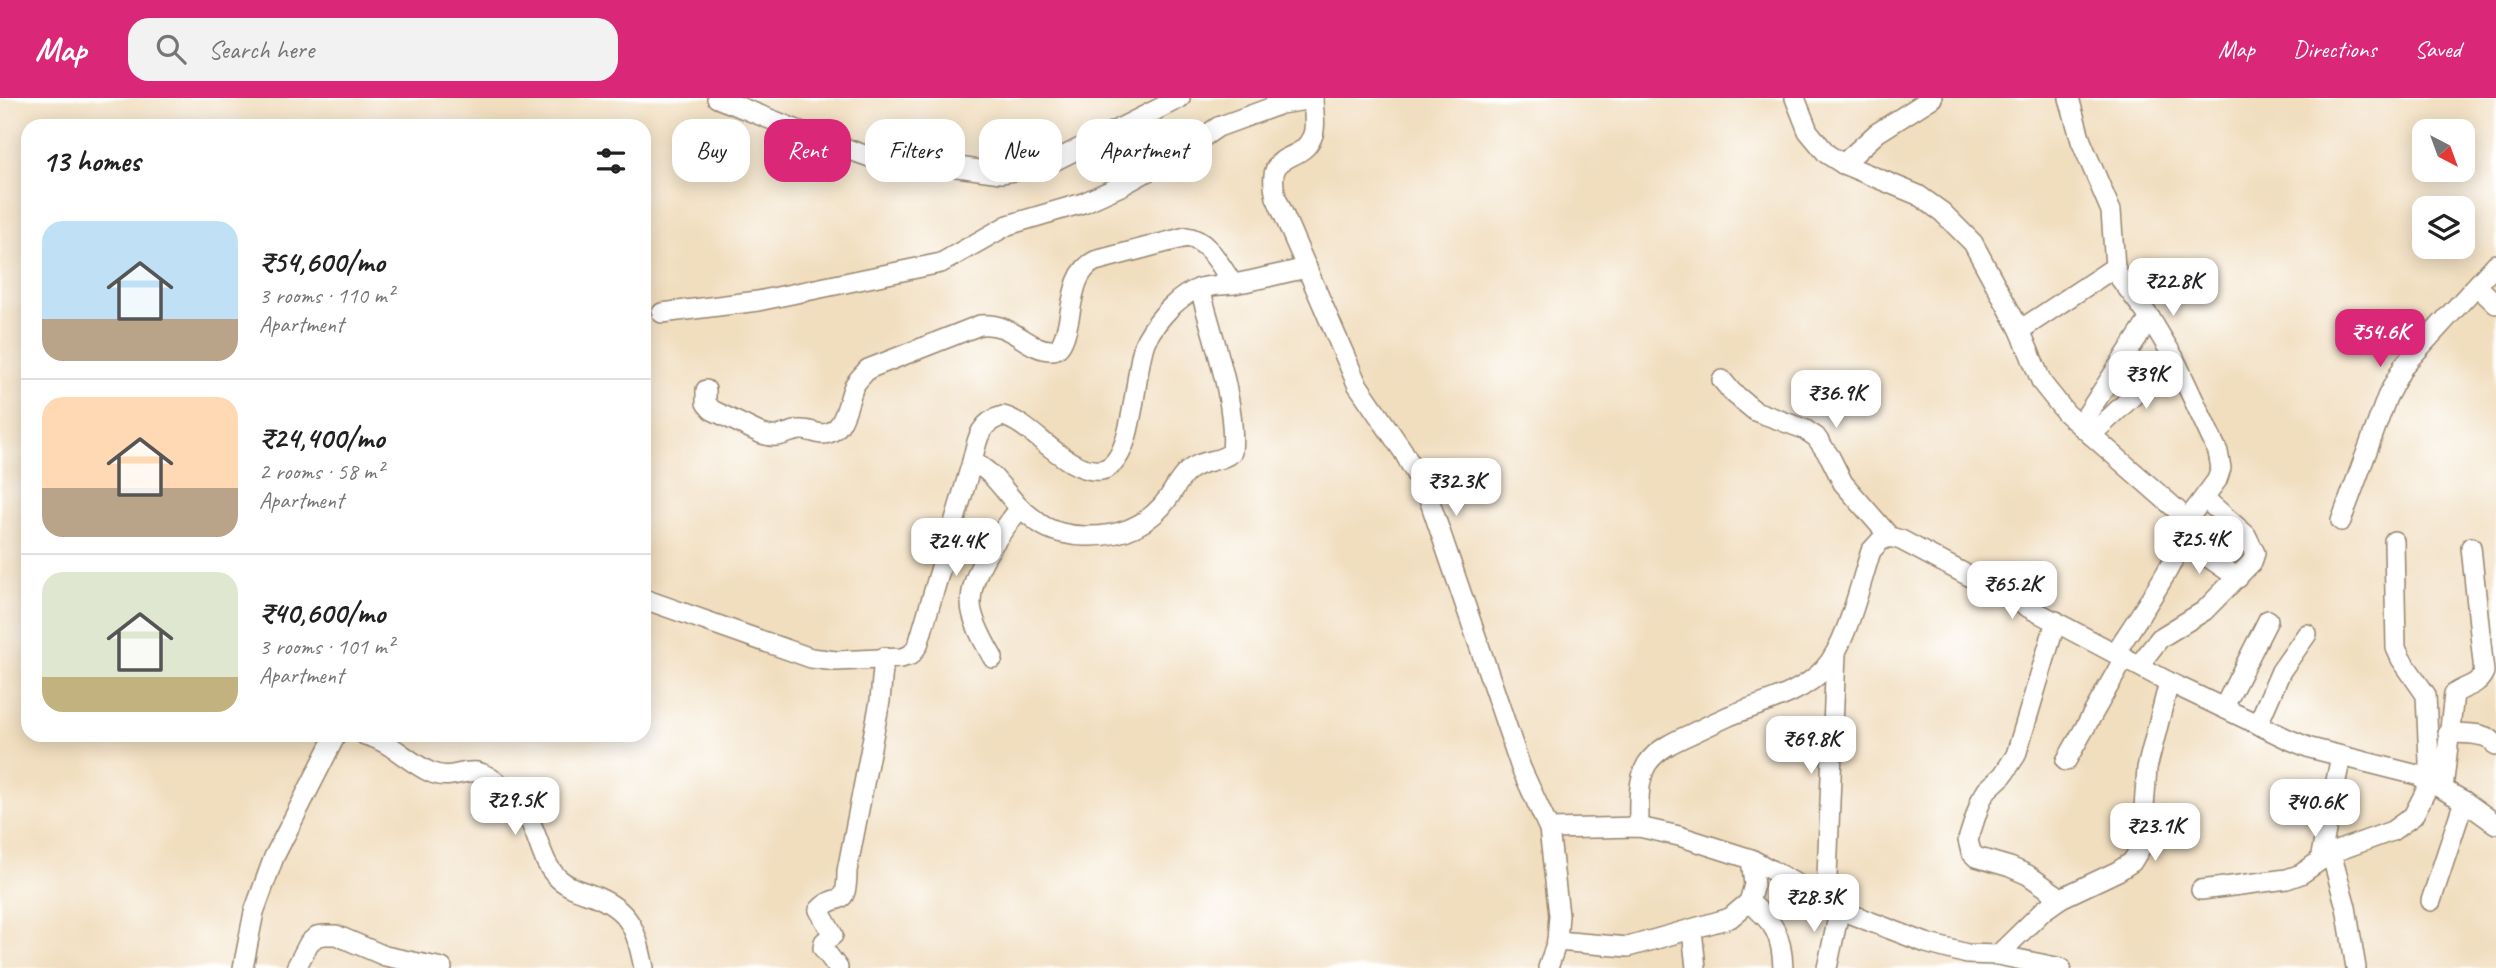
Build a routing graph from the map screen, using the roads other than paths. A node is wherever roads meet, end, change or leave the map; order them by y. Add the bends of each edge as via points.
1 (717, 98) edge
2 (1180, 98) edge
3 (1795, 98) edge
4 (1932, 98) edge
5 (2069, 98) edge
6 (1313, 99) edge
7 (1843, 164) junction
8 (2496, 264) edge
9 (2115, 267) junction
10 (1307, 268) junction
11 (1233, 284) junction
12 (2477, 285) junction
13 (1200, 288) junction
14 (2496, 304) edge
15 (662, 313) dead end
16 (2150, 318) junction
17 (2020, 330) junction
18 (2174, 358) junction
19 (1722, 380) dead end
20 (706, 390) dead end
21 (2085, 430) junction
22 (972, 462) junction
23 (2204, 498) junction
24 (1020, 508) junction
25 (2341, 521) dead end
26 (2184, 532) junction
27 (1890, 537) junction
28 (2394, 541) dead end
29 (2471, 547) dead end
30 (2238, 578) junction
31 (651, 601) edge
32 (2268, 620) dead end
33 (2056, 621) junction
34 (2307, 634) dead end
35 (1836, 652) junction
36 (884, 657) junction
37 (993, 658) dead end
38 (2127, 658) junction
39 (2169, 681) junction
40 (2224, 707) junction
41 (2258, 724) junction
42 (2448, 733) junction
43 (332, 742) edge
44 (381, 742) edge
45 (2496, 746) edge
46 (2342, 756) junction
47 (2066, 761) dead end
48 (2436, 786) junction
49 (2463, 801) junction
50 (2496, 824) edge
51 (1639, 827) junction
52 (1549, 829) junction
53 (2326, 856) junction
54 (1751, 859) junction
55 (2201, 890) dead end
56 (2061, 898) junction
57 (2431, 901) dead end
58 (1749, 902) junction
59 (1833, 904) junction
60 (1692, 930) junction
61 (1557, 942) junction
62 (1998, 955) junction
63 (1962, 961) edge
64 (2019, 964) edge
65 (243, 968) edge
66 (296, 968) edge
67 (442, 968) edge
68 (644, 968) edge
69 (838, 968) edge
70 (1548, 968) edge
71 (1696, 968) edge
72 (1783, 968) edge
73 (1827, 968) edge
74 (2061, 968) edge
75 (2356, 968) edge

1 - 2 street via 890,164 1000,173 1042,167
3 - 7 street via 1817,144
4 - 7 street via 1878,133
5 - 9 street via 2081,141 2111,211
6 - 10 street via 1312,138 1278,164 1273,177 1276,197
6 - 15 street via 1281,104 1218,127 1123,185 1083,203 1009,225 941,263 758,301
7 - 17 street via 1917,195 1942,212 1973,243
8 - 12 street
9 - 16 street
9 - 17 street
10 - 11 street
10 - 52 street via 1357,384 1403,450 1428,496 1521,768
11 - 13 street
11 - 20 street via 1204,244 1191,237 1095,261 1083,270 1075,287 1064,338 1056,349 1037,346 999,326 981,325 868,369 855,383 843,420 822,434 802,429 783,436 762,435 712,410 706,403
12 - 14 street
12 - 25 street via 2404,365 2387,397
13 - 22 street via 1161,317 1145,341 1130,424 1109,466 1101,470 1072,462 1003,416 978,434
13 - 24 street via 1224,381 1232,452 1195,466 1151,516 1124,533 1073,536 1043,526
16 - 18 street
16 - 21 street
17 - 21 street via 2042,383
18 - 21 street
18 - 23 street via 2218,452 2221,468
19 - 27 street via 1755,411 1816,437 1843,483
21 - 26 street via 2177,510
22 - 24 street via 984,467
22 - 36 street via 918,645 907,657
23 - 26 street
23 - 30 street via 2252,545 2252,562
24 - 37 street via 979,569 971,604
26 - 30 street
26 - 38 street
27 - 33 street
27 - 35 street via 1871,551
28 - 48 street via 2396,648 2426,695
29 - 42 street via 2484,672 2474,685 2454,694
30 - 38 street via 2204,611
31 - 36 street via 811,658
32 - 40 street
33 - 38 street
33 - 56 street via 2016,755 1981,800 1968,840 1976,856 2028,875
34 - 41 street via 2281,671
35 - 51 street via 1824,670 1805,685 1662,749 1647,765 1640,786
35 - 59 street
36 - 69 street via 847,890 819,910 833,935 823,948
38 - 39 street
38 - 47 street
39 - 40 street
39 - 56 street via 2147,768 2141,847 2132,862 2118,872
40 - 41 street
41 - 46 street via 2310,748
42 - 45 street via 2486,736
42 - 48 street
43 - 65 street via 274,857 254,912
44 - 68 street via 433,773 452,777 478,772 492,779 527,816 547,866 559,879 607,901 632,922
46 - 48 street via 2417,775
46 - 53 street
48 - 49 street
48 - 53 street via 2404,824
49 - 50 street
49 - 57 street
51 - 52 street
51 - 54 street
52 - 61 street via 1559,915
53 - 55 street via 2287,879
53 - 75 street via 2346,907
54 - 58 street via 1754,885
54 - 59 street
56 - 62 street
58 - 60 street via 1730,918
58 - 72 street via 1773,924
59 - 63 street
59 - 73 street
60 - 61 street via 1628,947
60 - 71 street
61 - 70 street
62 - 63 street
62 - 64 street
64 - 74 street
66 - 67 street via 309,943 325,935 385,956

